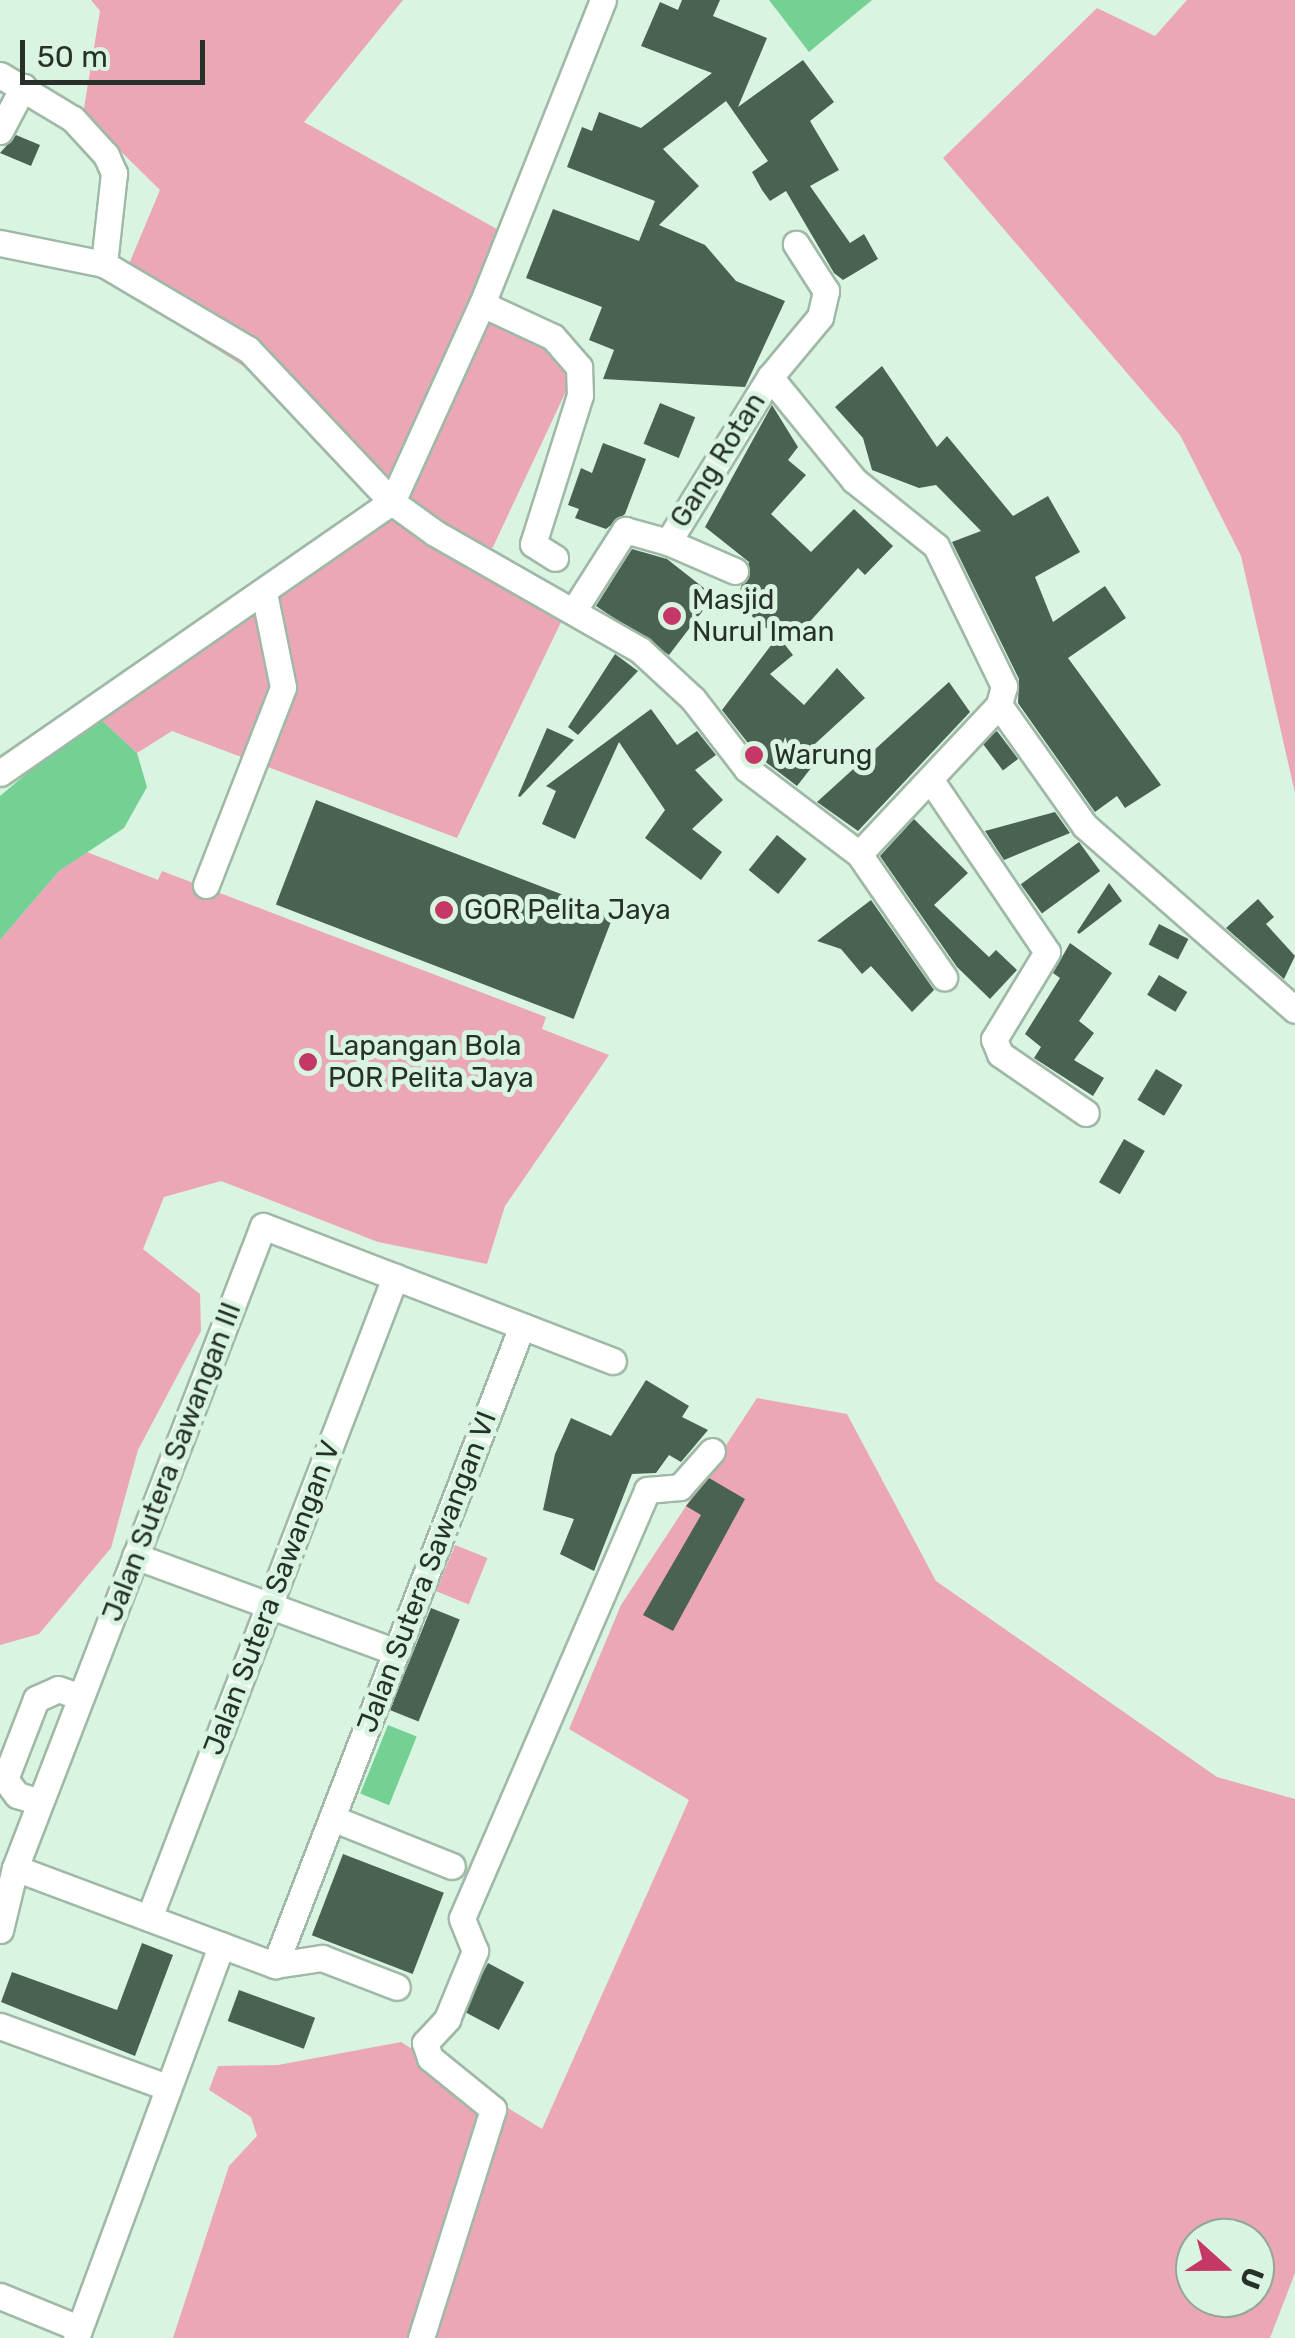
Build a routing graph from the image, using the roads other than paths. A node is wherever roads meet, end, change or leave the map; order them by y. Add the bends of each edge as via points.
1 (604, 0) edge
2 (11, 81) edge
3 (0, 130) edge
4 (0, 243) edge
5 (796, 244) dead end
6 (104, 264) junction
7 (482, 304) junction
8 (770, 377) junction
9 (392, 502) junction
10 (668, 542) junction
11 (555, 558) dead end
12 (735, 571) dead end
13 (264, 593) junction
14 (574, 610) junction
15 (1000, 705) junction
16 (0, 773) edge
17 (932, 782) junction
18 (860, 854) junction
19 (206, 885) dead end
20 (944, 976) dead end
21 (1295, 1010) edge
22 (1086, 1113) dead end
23 (395, 1277) junction
24 (522, 1326) junction
25 (612, 1361) dead end
26 (712, 1451) dead end
27 (136, 1556) junction
28 (269, 1605) junction
29 (396, 1652) junction
30 (81, 1697) junction
31 (40, 1802) junction
32 (332, 1818) junction
33 (452, 1866) dead end
34 (15, 1868) junction
35 (149, 1918) junction
36 (0, 1930) edge
37 (221, 1945) junction
38 (275, 1965) junction
39 (397, 1987) dead end
40 (0, 2026) edge
41 (167, 2087) junction
42 (0, 2296) edge
43 (73, 2334) edge
44 (421, 2338) edge

1 - 7 street
2 - 3 street
2 - 6 street via 93,135 106,155 114,173
4 - 6 street
5 - 8 street via 826,292 825,303
6 - 9 street via 248,349
7 - 9 street
7 - 11 street via 553,337 579,367 580,395 533,544
8 - 10 street, Gang Rotan
8 - 15 street, Gang Rotan via 854,480 936,546 1004,686
9 - 13 street
9 - 14 street
10 - 12 street
10 - 14 street, Gang Rotan via 625,530
13 - 16 street
13 - 19 street via 284,671
14 - 18 street via 640,650 693,699 746,770
15 - 17 street
15 - 21 street via 1085,826 1160,896 1240,954
17 - 18 street
17 - 22 street via 1047,952 994,1039 1020,1072
18 - 20 street
23 - 24 street
23 - 27 street, Jalan Sutera Sawangan III via 262,1226
23 - 28 street, Jalan Sutera Sawangan V
24 - 25 street
24 - 29 street, Jalan Sutera Sawangan VI
26 - 44 street via 680,1487 646,1494 462,1918 475,1951 447,2019 425,2044 430,2058 493,2110
27 - 28 street
27 - 30 street, Jalan Sutera Sawangan III
28 - 29 street
28 - 35 street, Jalan Sutera Sawangan V
29 - 32 street, Jalan Sutera Sawangan VI
30 - 31 street, Jalan Sutera Sawangan III
30 - 31 street via 58,1689 36,1699 11,1763 9,1788
31 - 34 street, Jalan Sutera Sawangan III
32 - 33 street
32 - 38 street, Jalan Sutera Sawangan VI
34 - 35 street
34 - 36 street, Jalan Sutera Sawangan III
35 - 37 street
37 - 38 street
37 - 41 street
38 - 39 street via 322,1958
40 - 41 street
41 - 43 street
42 - 43 street

